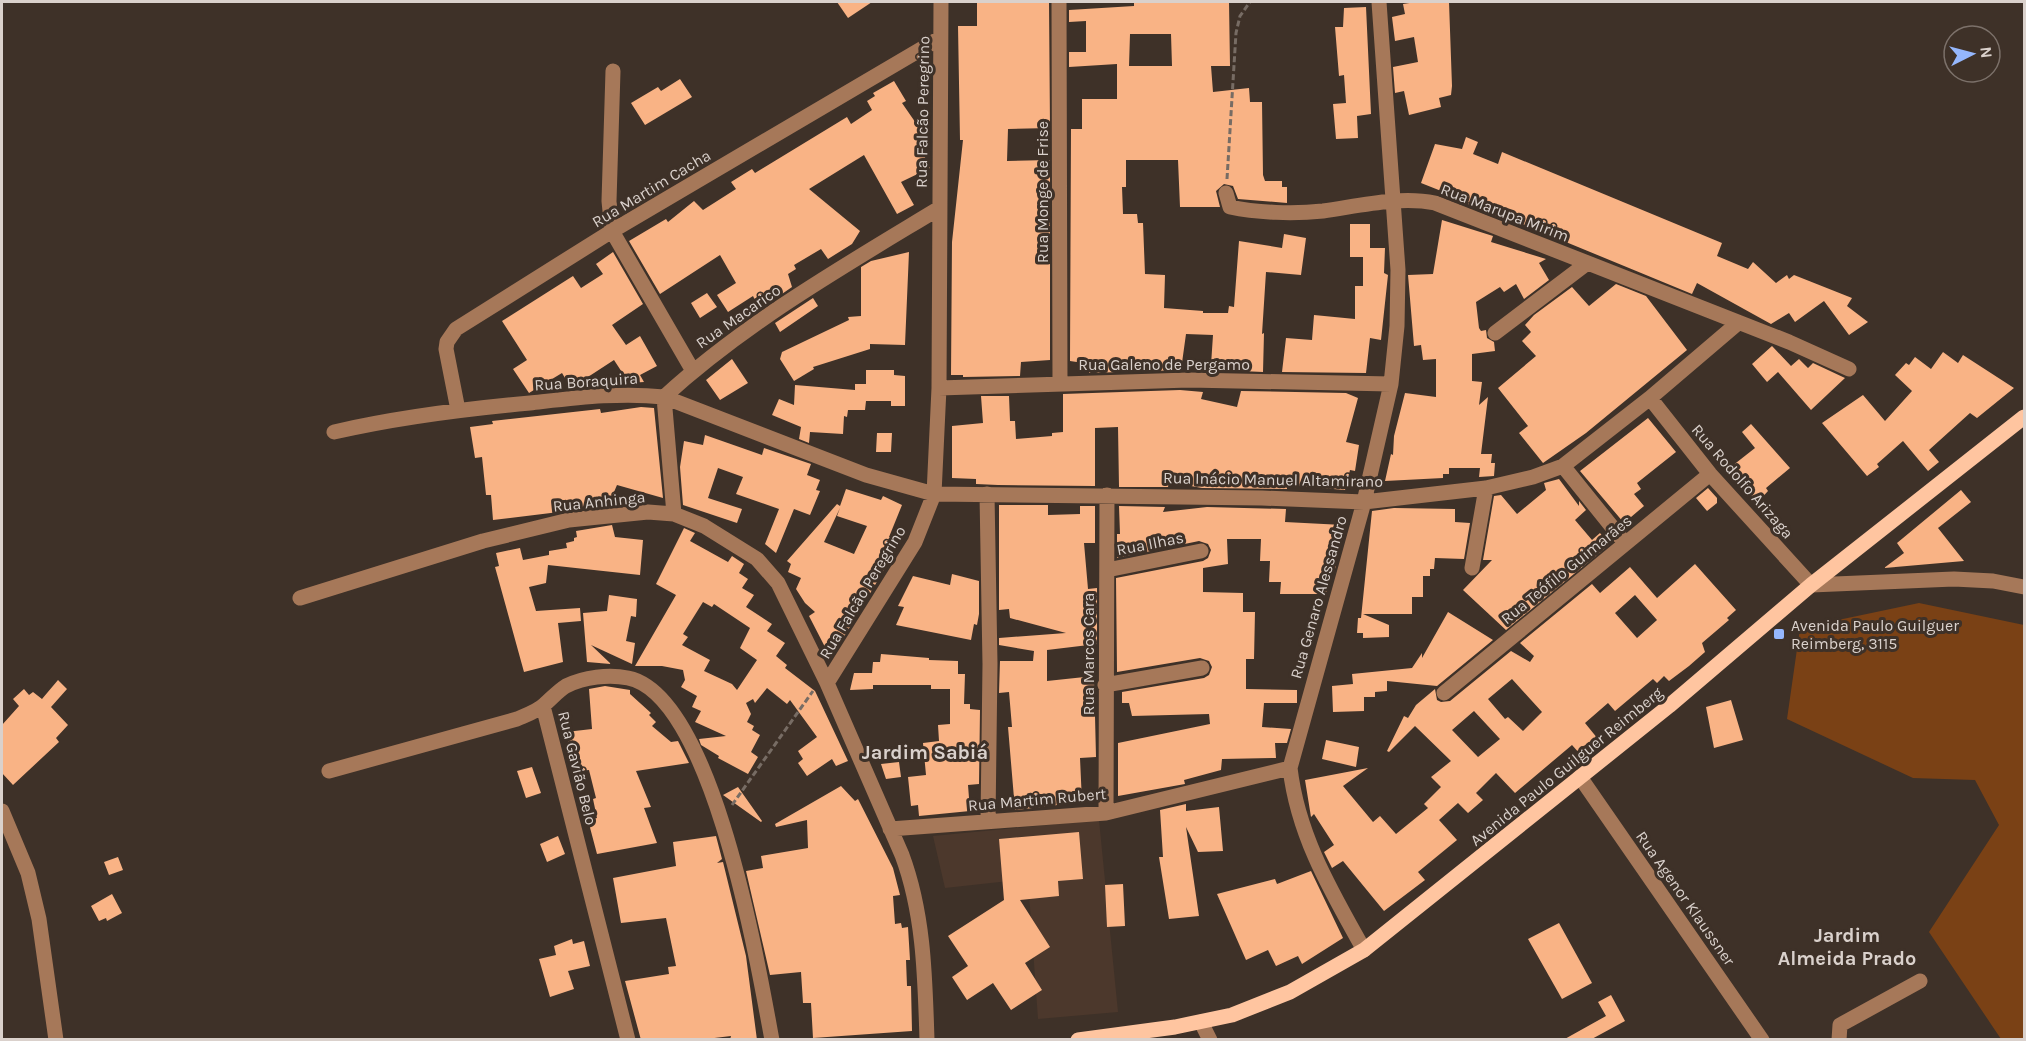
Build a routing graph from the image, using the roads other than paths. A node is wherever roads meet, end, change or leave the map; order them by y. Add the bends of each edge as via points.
1 (941, 2) edge
2 (1059, 2) edge
3 (1379, 2) edge
4 (940, 38) junction
5 (613, 71) dead end
6 (1226, 193) road end
7 (1393, 202) junction
8 (938, 209) junction
9 (612, 231) junction
10 (1586, 264) junction
11 (1738, 323) junction
12 (1495, 333) dead end
13 (1850, 369) dead end
14 (693, 371) junction
15 (1060, 382) junction
16 (1391, 384) junction
17 (939, 388) junction
18 (664, 397) junction
19 (1650, 398) junction
20 (458, 410) junction
21 (2025, 417) edge
22 (334, 432) dead end
23 (1563, 466) junction
24 (1710, 474) junction
25 (1486, 488) junction
26 (934, 494) junction
27 (987, 494) junction
28 (1107, 495) junction
29 (1364, 502) junction
30 (674, 514) junction
31 (1625, 543) junction
32 (1201, 551) dead end
33 (1472, 568) dead end
34 (1107, 570) junction
35 (1811, 585) junction
36 (2025, 587) edge
37 (300, 598) dead end
38 (1202, 668) dead end
39 (827, 683) junction
40 (1105, 685) junction
41 (1444, 693) dead end
42 (543, 706) junction
43 (1290, 768) junction
44 (329, 771) dead end
45 (1580, 777) junction
46 (2, 811) edge
47 (1106, 813) junction
48 (988, 821) junction
49 (890, 829) junction
50 (1364, 950) junction
51 (1920, 981) dead end
52 (1201, 1022) junction
53 (56, 1040) edge
54 (628, 1040) edge
55 (772, 1040) edge
56 (927, 1040) edge
57 (1078, 1040) edge
58 (1210, 1040) edge
59 (1762, 1040) edge
60 (1839, 1040) edge

1 - 4 street, Rua Falcão Peregrino
2 - 15 street, Rua Monge de Frise
3 - 7 street, Rua Genaro Alessandro
4 - 8 street, Rua Falcão Peregrino
4 - 9 street, Rua Martim Cacha
5 - 9 street via 609,201
6 - 7 street, Rua Marupa Mirim via 1230,207 1272,211 1314,211
7 - 10 street, Rua Marupa Mirim via 1421,200 1444,206
7 - 16 street, Rua Genaro Alessandro via 1398,282
8 - 14 street, Rua Macarico via 774,311
8 - 17 street, Rua Falcão Peregrino
9 - 14 street
9 - 20 street, Rua Martim Cacha via 451,335 446,349
10 - 11 street, Rua Marupa Mirim
10 - 12 street
11 - 13 street, Rua Marupa Mirim
11 - 19 street, Rua Inácio Manuel Altamirano
14 - 18 street, Rua Macarico
15 - 16 street, Rua Galeno de Pergamo
15 - 17 street, Rua Galeno de Pergamo
16 - 29 street, Rua Genaro Alessandro
17 - 26 street, Rua Falcão Peregrino
18 - 20 street, Rua Boraquira via 621,394
18 - 26 street, Rua Boraquira via 866,475
18 - 30 street
19 - 23 street, Rua Inácio Manuel Altamirano
19 - 24 street, Rua Rodolfo Arizaga
20 - 22 street, Rua Boraquira
21 - 35 main road, Avenida Paulo Guilguer Reimberg
23 - 25 street, Rua Inácio Manuel Altamirano
23 - 31 street
24 - 31 street, Rua Teófilo Guimarães
24 - 35 street, Rua Rodolfo Arizaga
25 - 29 street, Rua Inácio Manuel Altamirano
25 - 33 street
26 - 27 street, Rua Inácio Manuel Altamirano
26 - 39 street, Rua Falcão Peregrino via 915,542
27 - 28 street, Rua Inácio Manuel Altamirano
27 - 48 street
28 - 29 street, Rua Inácio Manuel Altamirano
28 - 34 street, Rua Marcos Cara
29 - 43 street, Rua Genaro Alessandro
30 - 37 street, Rua Anhinga via 620,513 559,522 483,541
30 - 39 street, Rua Anhinga via 727,538 757,560 778,583
31 - 41 street, Rua Teófilo Guimarães
32 - 34 street, Rua Ilhas
34 - 40 street, Rua Marcos Cara
35 - 36 street via 1953,579
35 - 45 main road, Avenida Paulo Guilguer Reimberg
38 - 40 street
39 - 49 street, Rua Falcão Peregrino
40 - 47 street, Rua Marcos Cara
42 - 44 street via 491,728
42 - 54 street, Rua Gavião Belo
42 - 55 street, Rua Gavião Belo via 565,687 607,676 639,681 669,706 684,729 722,818
43 - 47 street, Rua Martim Rubert
43 - 50 street, Rua Genaro Alessandro via 1305,837
45 - 50 main road, Avenida Paulo Guilguer Reimberg
45 - 59 street, Rua Agenor Klaussner
46 - 53 street via 28,873 39,920
47 - 48 street, Rua Martim Rubert
48 - 49 street, Rua Martim Rubert
49 - 56 street, Rua Falcão Peregrino via 912,882 920,920
50 - 52 main road, Avenida Paulo Guilguer Reimberg via 1290,992 1232,1015
51 - 60 street via 1840,1025
52 - 57 main road, Avenida Paulo Guilguer Reimberg
52 - 58 street

